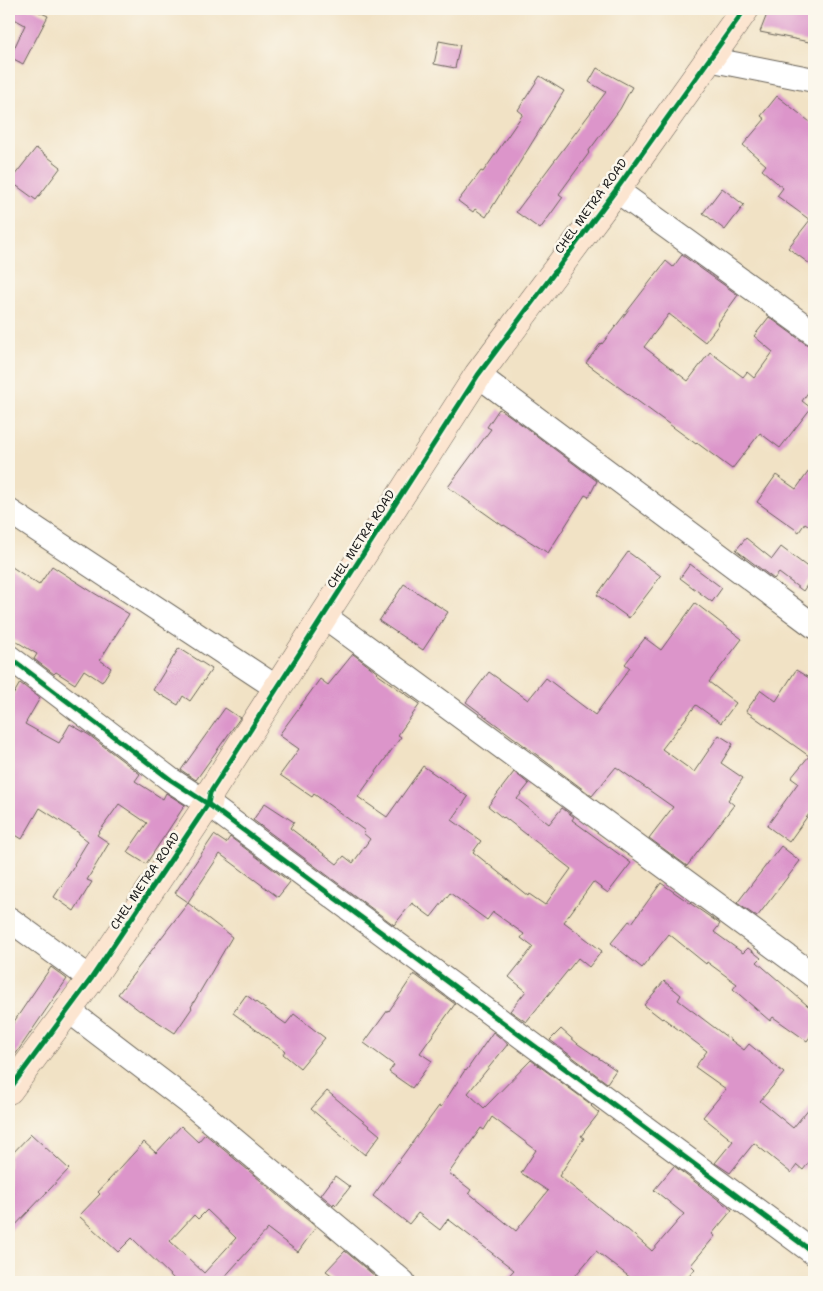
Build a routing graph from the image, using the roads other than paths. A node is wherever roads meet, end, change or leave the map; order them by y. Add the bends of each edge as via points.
1 (745, 9) edge
2 (708, 60) junction
3 (814, 80) edge
4 (616, 190) junction
5 (814, 333) edge
6 (478, 375) junction
7 (9, 511) edge
8 (324, 616) junction
9 (814, 626) edge
10 (9, 657) edge
11 (277, 688) junction
12 (208, 804) junction
13 (9, 919) edge
14 (814, 976) edge
15 (92, 979) junction
16 (68, 1010) junction
17 (9, 1090) edge
18 (814, 1253) edge
19 (403, 1282) edge

1 - 2 street, CHEL METRA ROAD
2 - 3 street
2 - 4 street, CHEL METRA ROAD
4 - 5 street
4 - 6 street, CHEL METRA ROAD
6 - 8 street, CHEL METRA ROAD
6 - 9 street
7 - 11 street
8 - 11 street, CHEL METRA ROAD
8 - 14 street
10 - 12 street via 171,780
11 - 12 street, CHEL METRA ROAD via 210,793
12 - 15 street, CHEL METRA ROAD
12 - 18 street
13 - 15 street
15 - 16 street, CHEL METRA ROAD
16 - 17 street, CHEL METRA ROAD
16 - 19 street via 191,1104

